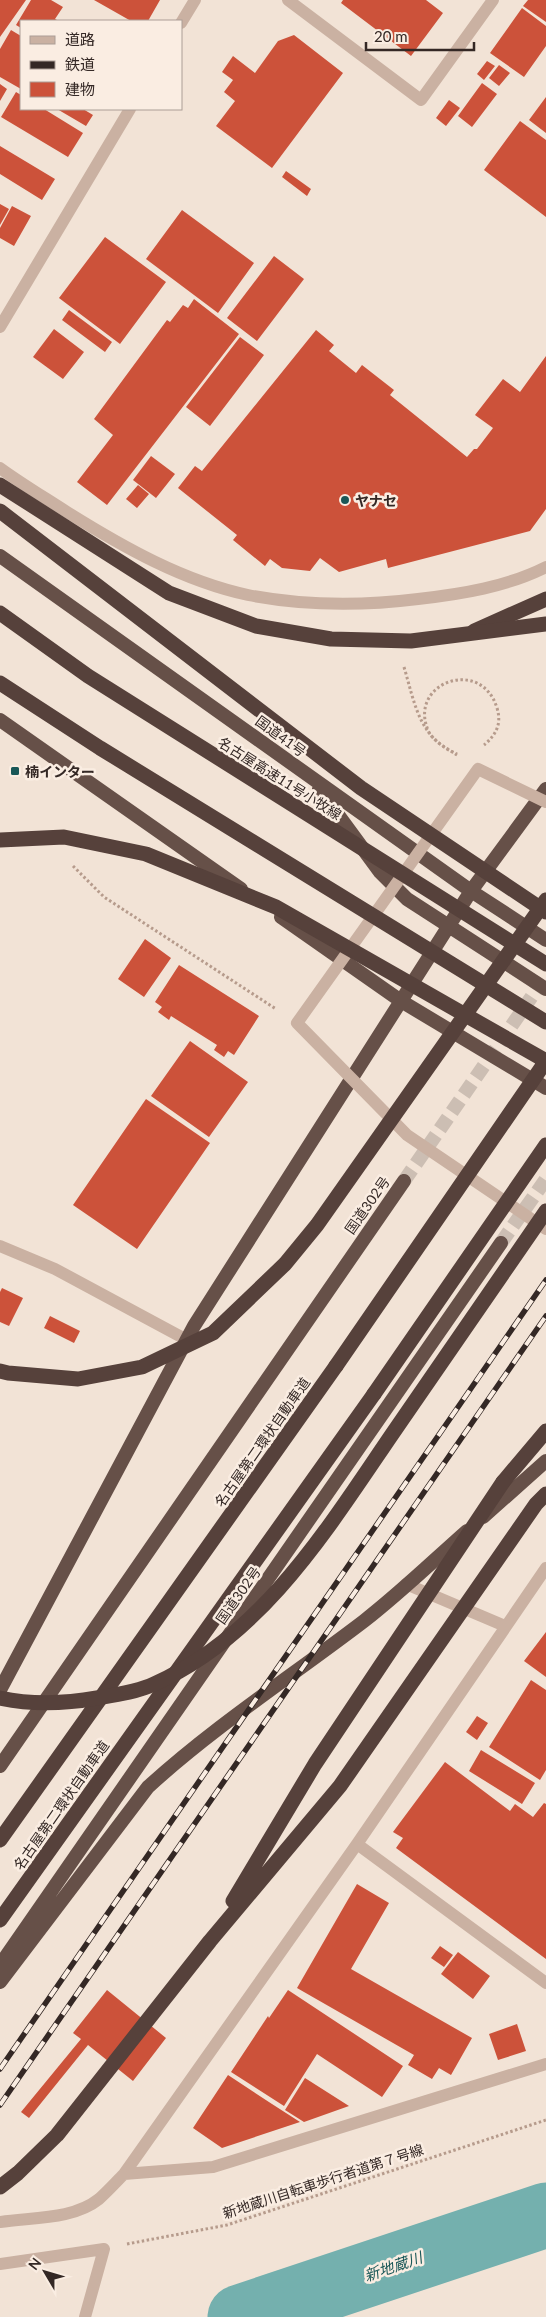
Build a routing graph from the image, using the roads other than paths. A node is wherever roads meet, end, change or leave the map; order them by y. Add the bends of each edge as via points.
1 (195, 0) edge
2 (288, 0) edge
3 (493, 0) edge
4 (182, 20) edge
5 (129, 110) edge
6 (0, 327) edge
7 (0, 468) edge
8 (0, 485) edge
9 (0, 511) edge
10 (0, 556) edge
11 (546, 567) edge
12 (546, 599) edge
13 (0, 613) edge
14 (546, 624) edge
15 (468, 634) junction
16 (0, 683) edge
17 (0, 720) edge
18 (311, 778) junction
19 (546, 789) edge
20 (546, 802) edge
21 (0, 840) edge
22 (471, 891) junction
23 (546, 900) edge
24 (546, 912) edge
25 (448, 927) junction
26 (546, 940) edge
27 (546, 964) edge
28 (546, 989) edge
29 (401, 1001) junction
30 (546, 1022) edge
31 (546, 1061) edge
32 (546, 1088) edge
33 (546, 1145) edge
34 (404, 1181) tunnel mouth
35 (546, 1211) edge
36 (546, 1229) edge
37 (502, 1243) tunnel mouth
38 (0, 1246) edge
39 (187, 1340) junction
40 (0, 1371) edge
41 (546, 1430) edge
42 (546, 1462) edge
43 (546, 1494) edge
44 (546, 1568) edge
45 (406, 1584) junction
46 (505, 1626) junction
47 (0, 1690) edge
48 (0, 1698) edge
49 (0, 1766) edge
50 (0, 1840) edge
51 (358, 1844) junction
52 (0, 1920) edge
53 (210, 1941) junction
54 (0, 1964) edge
55 (0, 1982) edge
56 (546, 1983) edge
57 (546, 2064) edge
58 (124, 2174) junction
59 (0, 2187) edge
60 (0, 2222) edge
61 (0, 2264) edge
62 (85, 2317) edge

1 - 4 street
2 - 3 street via 421,100
5 - 6 street
7 - 11 street via 122,546 190,577 248,594 321,604 384,603 461,594 521,579
8 - 15 highway, bridge via 169,593 256,626 331,639 411,641
9 - 24 highway, bridge via 361,788
10 - 18 highway, 国道41号
12 - 15 highway, bridge
13 - 27 highway, 名古屋高速11号小牧線, bridge via 88,676
14 - 15 highway, bridge
16 - 30 highway, bridge
17 - 29 highway
18 - 22 highway, 国道41号
18 - 25 highway via 380,872 407,899
19 - 22 highway
20 - 36 street, bridge via 478,769 298,1023 407,1135
21 - 31 highway, bridge via 64,837 146,854 276,907
22 - 25 highway
22 - 26 highway, 国道41号
23 - 40 highway, bridge via 318,1225 285,1264 213,1333 142,1367 78,1379
25 - 28 highway
25 - 29 highway
29 - 32 highway
29 - 39 highway
31 - 50 highway, 名古屋第二環状自動車道, bridge via 336,1366
33 - 52 highway, 名古屋第二環状自動車道, bridge via 374,1394
34 - 49 highway, 国道302号
35 - 48 highway, bridge via 298,1566 247,1622 189,1666 152,1685 63,1704 25,1704
37 - 54 highway, 国道302号
38 - 39 street via 55,1269
39 - 47 highway
41 - 53 highway, bridge via 503,1482 321,1756
42 - 45 highway
43 - 53 highway, bridge via 340,1786
44 - 46 street
45 - 46 street
45 - 55 highway via 366,1619 208,1737 148,1787
46 - 51 street
51 - 56 street
51 - 58 street
53 - 59 highway, bridge via 57,2135
57 - 58 street via 213,2167
58 - 60 street via 98,2200 81,2208
61 - 62 street via 104,2249

